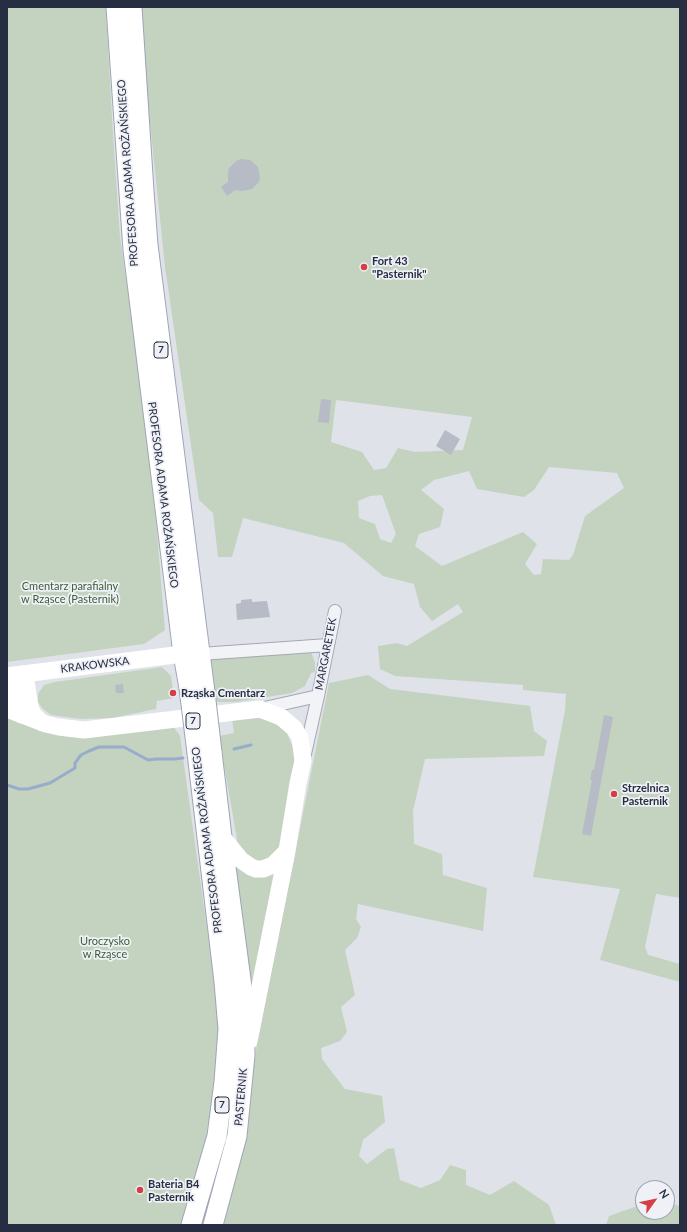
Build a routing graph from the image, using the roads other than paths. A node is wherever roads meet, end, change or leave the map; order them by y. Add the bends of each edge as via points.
1 (116, 7) edge
2 (132, 7) edge
3 (335, 612) dead end
4 (328, 645) junction
5 (192, 654) junction
6 (14, 675) edge
7 (318, 696) junction
8 (260, 709) junction
9 (14, 712) edge
10 (42, 722) junction
11 (205, 752) junction
12 (303, 761) junction
13 (222, 837) junction
14 (287, 851) junction
15 (239, 967) joint
16 (224, 982) joint
17 (245, 1055) junction
18 (191, 1225) edge
19 (213, 1225) edge

1 - 5 main road, PROFESORA ADAMA ROŻAŃSKIEGO / 7 via 133,250
2 - 5 main road, PROFESORA ADAMA ROŻAŃSKIEGO / 7 via 148,245
3 - 4 street, MARGARETEK
4 - 5 street
4 - 7 street, MARGARETEK
5 - 6 street, KRAKOWSKA
5 - 11 main road, PROFESORA ADAMA ROŻAŃSKIEGO / 7, bridge
6 - 9 street
6 - 10 street via 33,714
7 - 8 street
7 - 12 street, MARGARETEK
8 - 10 street via 93,729 68,729
8 - 12 street via 281,717 294,728 300,738
9 - 10 street
11 - 13 main road, PROFESORA ADAMA ROŻAŃSKIEGO / 7
11 - 16 main road, PROFESORA ADAMA ROŻAŃSKIEGO / 7
12 - 14 street
13 - 14 street via 241,860 256,869 273,865
13 - 15 main road, PROFESORA ADAMA ROŻAŃSKIEGO / 7
14 - 17 street via 252,1032
15 - 17 main road, PASTERNIK / 7 via 244,1002
16 - 18 main road, PASTERNIK / 7 via 228,1035 220,1119
17 - 19 main road, PASTERNIK / 7 via 237,1136

